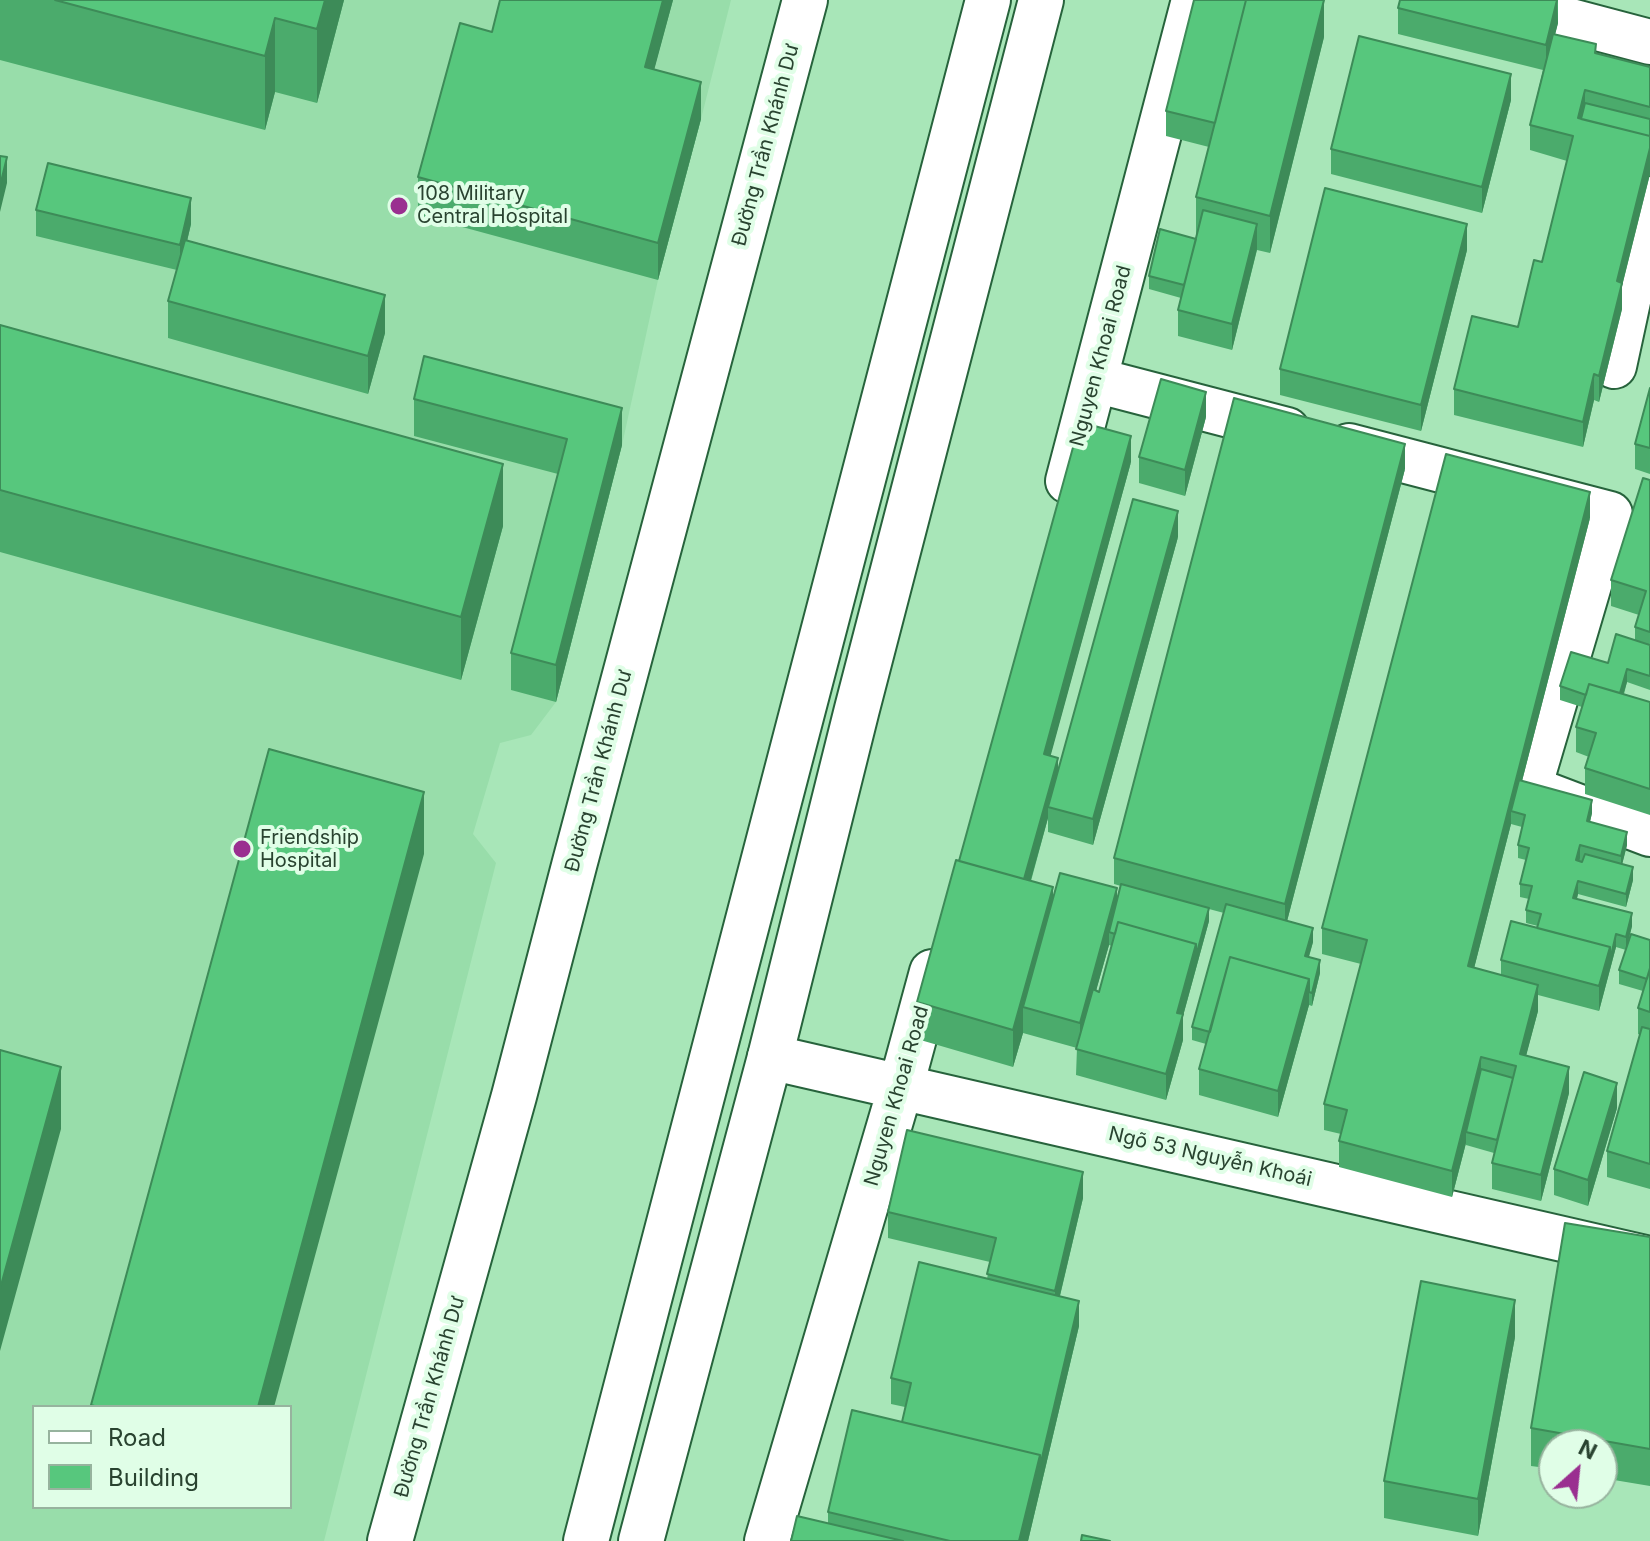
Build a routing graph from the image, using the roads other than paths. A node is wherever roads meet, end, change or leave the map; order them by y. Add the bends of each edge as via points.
1 (805, 0) edge
2 (988, 0) edge
3 (1041, 0) edge
4 (1194, 0) edge
5 (1491, 0) edge
6 (1598, 14) edge
7 (1650, 42) edge
8 (1650, 199) edge
9 (1614, 366) dead end
10 (1095, 380) junction
11 (1057, 518) edge
12 (1650, 834) edge
13 (943, 933) edge
14 (770, 1057) junction
15 (901, 1086) junction
16 (1650, 1259) edge
17 (390, 1541) edge
18 (586, 1541) edge
19 (641, 1541) edge
20 (767, 1541) edge

1 - 17 main road, Đường Trần Khánh Dư via 514,1096
2 - 18 main road
3 - 14 main road
4 - 10 main road, Nguyen Khoai Road
5 - 6 main road
6 - 7 main road
8 - 9 main road
10 - 11 main road, Nguyen Khoai Road
10 - 12 main road via 1610,514 1529,788
13 - 15 main road, Nguyen Khoai Road
14 - 15 main road, Ngõ 53 Nguyễn Khoái
14 - 19 main road
15 - 16 main road, Ngõ 53 Nguyễn Khoái
15 - 20 main road, Nguyen Khoai Road

